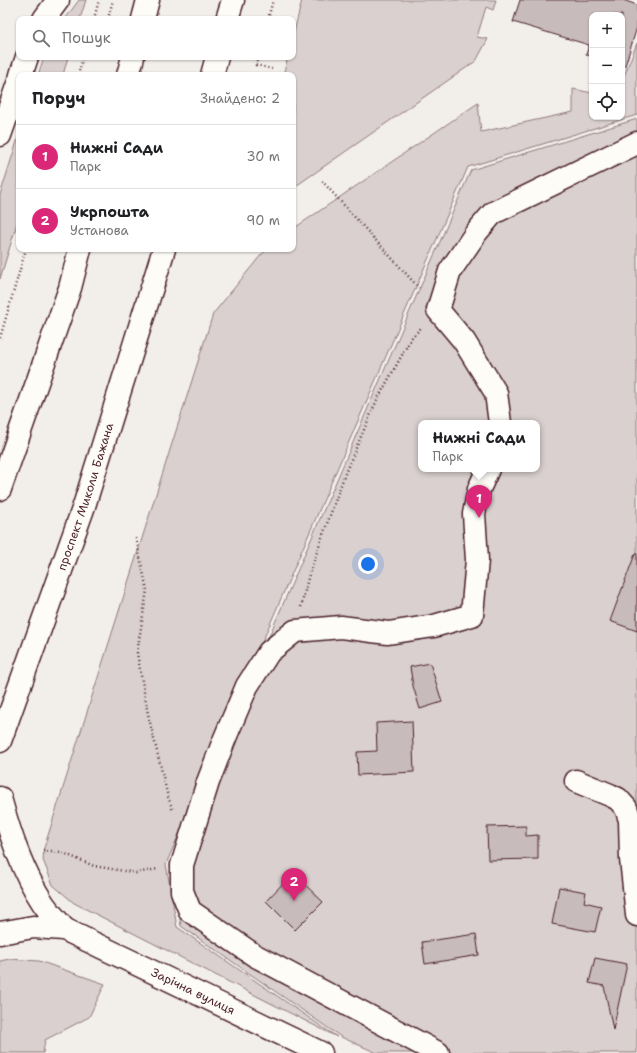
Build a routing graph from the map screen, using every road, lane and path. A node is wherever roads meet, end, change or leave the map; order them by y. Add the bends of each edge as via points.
1 (58, 0) edge
2 (99, 0) edge
3 (113, 0) edge
4 (148, 0) edge
5 (233, 0) edge
6 (273, 0) edge
7 (46, 16) edge
8 (95, 16) edge
9 (109, 16) edge
10 (144, 16) edge
11 (229, 16) edge
12 (269, 16) edge
13 (26, 60) edge
14 (82, 60) edge
15 (132, 60) edge
16 (216, 60) edge
17 (257, 60) edge
18 (272, 69) dead end
19 (22, 72) edge
20 (79, 72) edge
21 (129, 72) edge
22 (213, 72) edge
23 (16, 90) edge
24 (0, 135) edge
25 (637, 143) edge
26 (322, 181) dead end
27 (25, 252) edge
28 (79, 252) edge
29 (163, 252) edge
30 (438, 310) junction
31 (0, 338) edge
32 (500, 420) edge
33 (487, 472) edge
34 (0, 489) edge
35 (136, 538) dead end
36 (295, 631) junction
37 (0, 741) edge
38 (576, 781) dead end
39 (0, 798) edge
40 (173, 812) dead end
41 (41, 849) dead end
42 (182, 864) junction
43 (637, 915) edge
44 (64, 929) junction
45 (0, 933) edge
46 (322, 1053) edge
47 (438, 1053) edge

1 - 7 main road
2 - 8 path
3 - 9 path
4 - 10 main road
5 - 11 main road
6 - 12 path
13 - 19 main road
14 - 20 path
15 - 21 main road
16 - 22 main road
17 - 18 path via 256,65
23 - 24 main road
25 - 30 main road via 493,213 450,271
26 - 30 path
27 - 31 path
28 - 34 main road via 67,295
29 - 37 main road, проспект Миколи Бажана via 84,506
30 - 32 main road via 464,341 496,393
30 - 36 path via 412,338 377,400 346,471 309,574
33 - 36 main road via 479,488 474,514 477,560 472,614 434,626 388,633 341,627
35 - 40 path via 147,590 137,653 148,714
36 - 42 main road via 269,652 247,686 208,782
38 - 43 main road via 618,799 626,808 630,820
39 - 44 main road, Зарічна вулиця via 25,871 43,903
41 - 42 path via 61,852 94,866 136,872
42 - 47 main road via 182,891 190,911 254,955
44 - 45 main road, Зарічна вулиця via 33,927
44 - 46 main road, Зарічна вулиця

